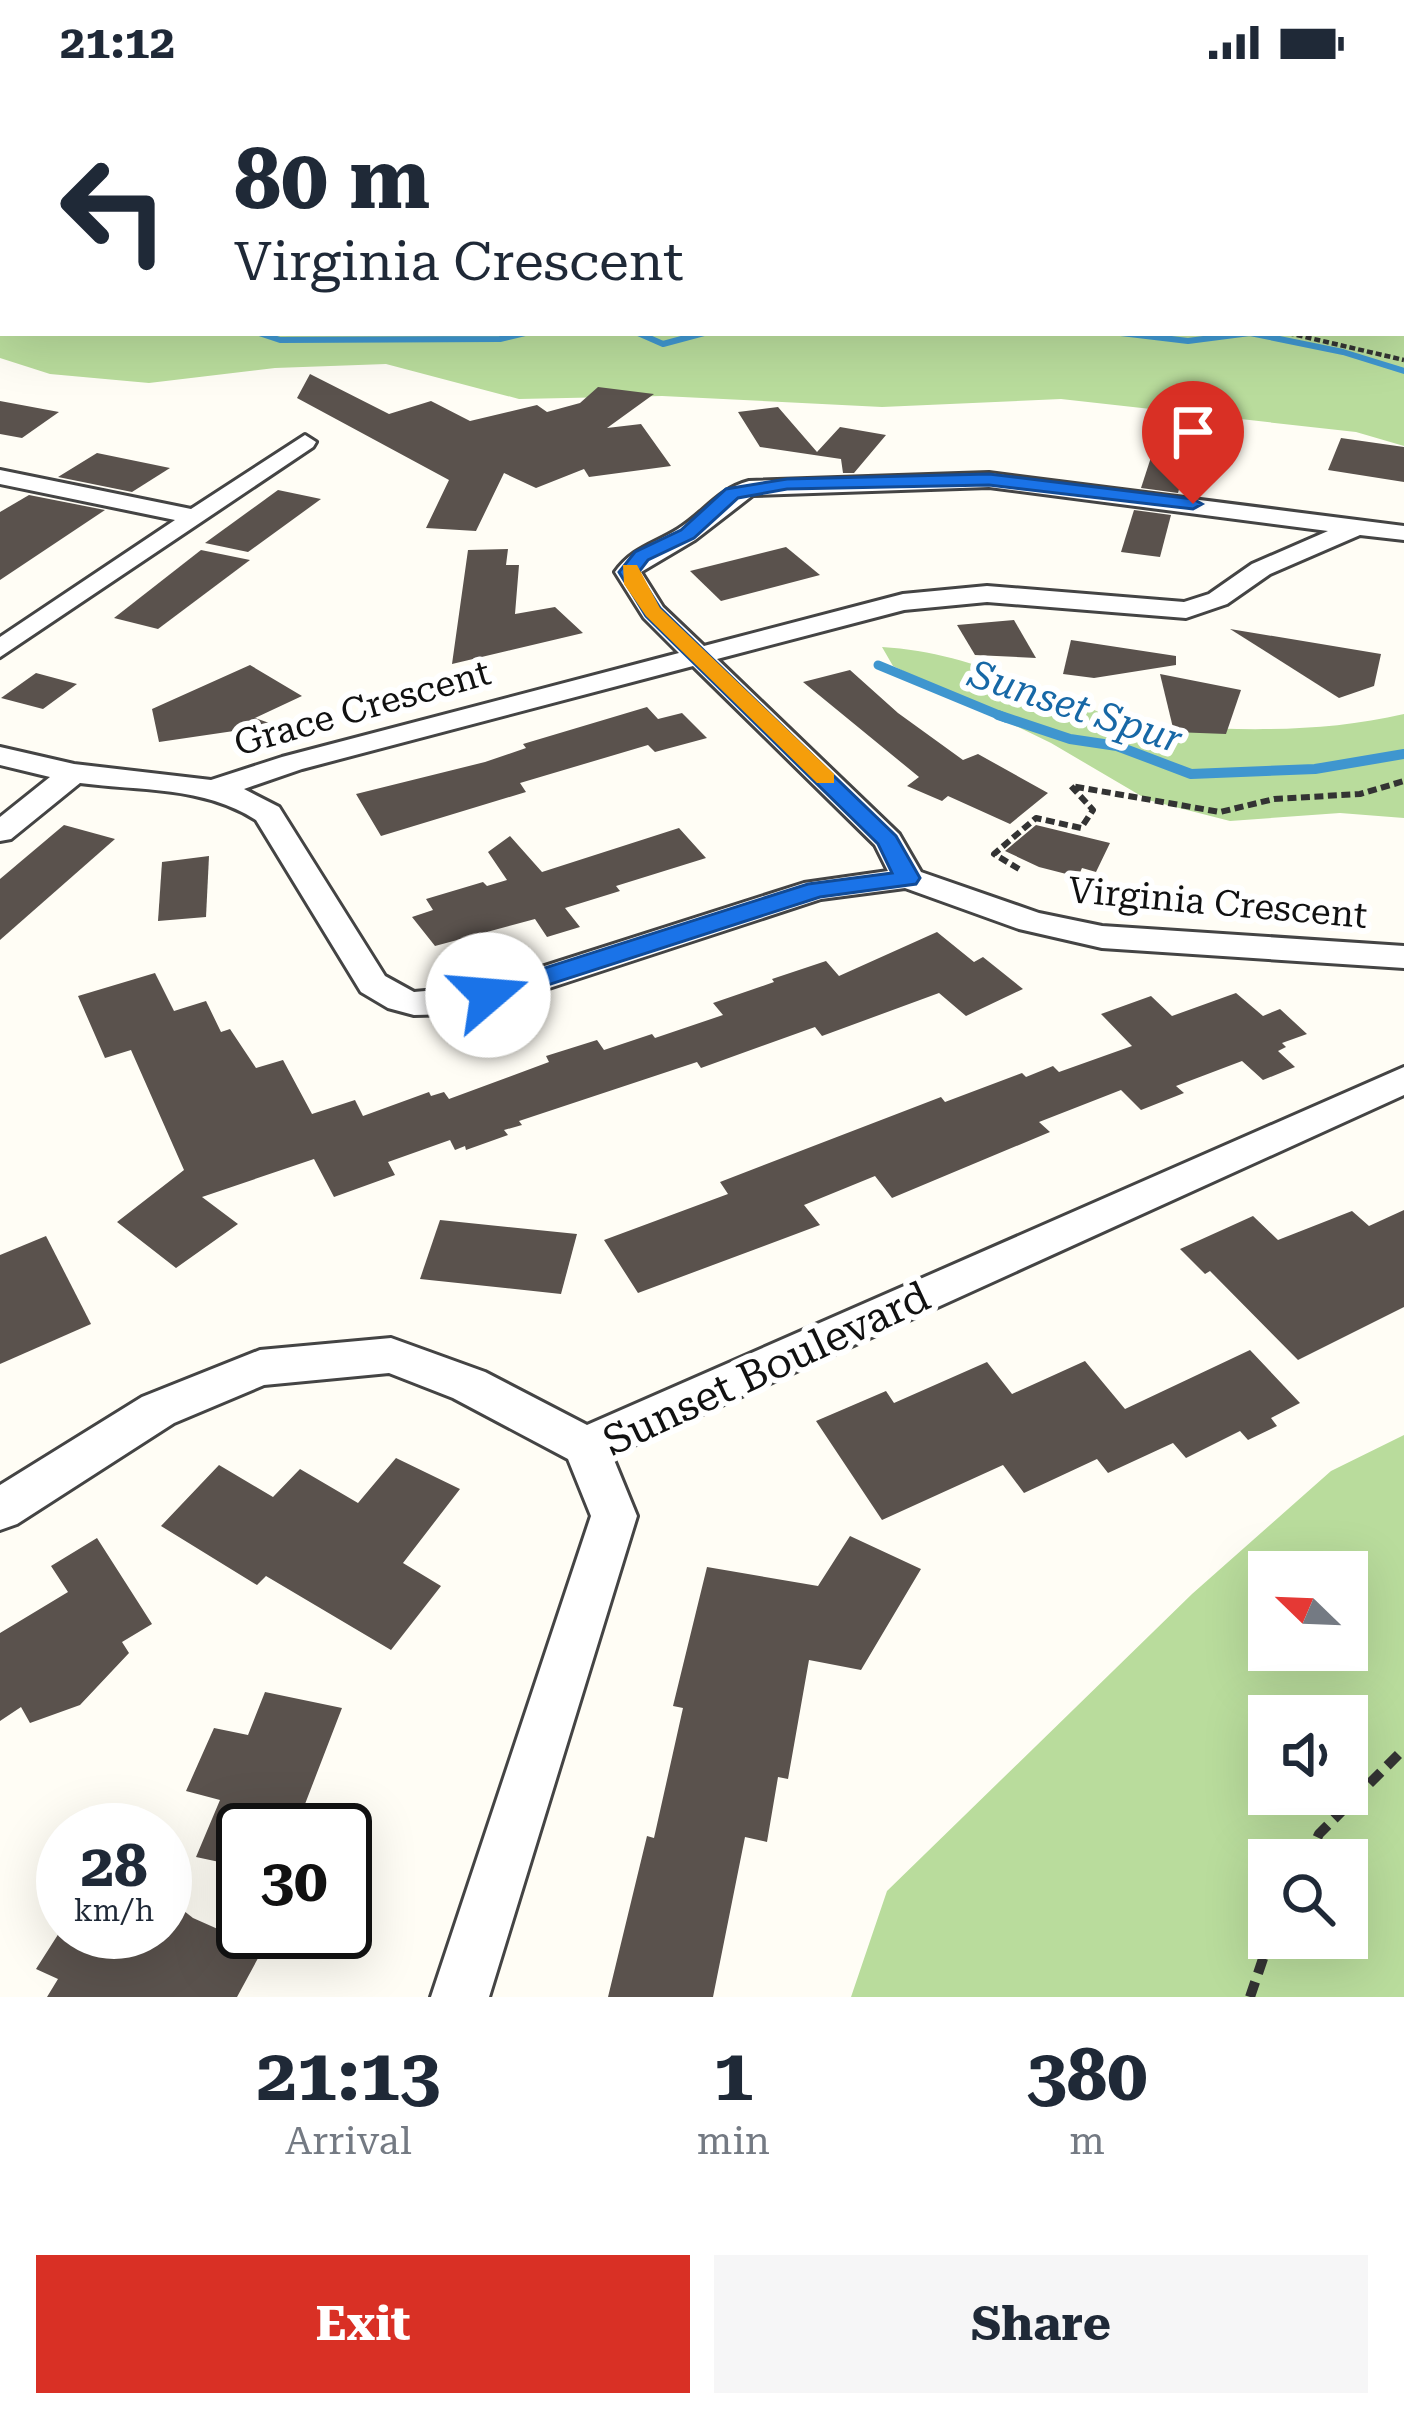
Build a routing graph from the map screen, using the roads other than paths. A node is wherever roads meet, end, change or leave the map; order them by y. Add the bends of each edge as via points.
1 (305, 442) dead end
2 (0, 477) edge
3 (192, 517) junction
4 (1352, 529) junction
5 (1404, 533) edge
6 (0, 649) edge
7 (700, 655) junction
8 (0, 756) edge
9 (74, 773) junction
10 (212, 790) junction
11 (0, 832) edge
12 (908, 878) junction
13 (1404, 957) edge
14 (1404, 1080) edge
15 (586, 1446) junction
16 (0, 1510) edge
17 (460, 1997) edge

1 - 3 street
2 - 3 street
3 - 6 street
4 - 5 street
4 - 7 street via 1186,610 937,596
4 - 7 street via 989,479 749,488 628,572 653,612
7 - 10 street, Grace Crescent
7 - 12 street via 888,841
8 - 9 street
9 - 10 street
9 - 11 street
10 - 12 street, Grace Crescent via 268,814 373,984 412,1005 488,995 816,890
12 - 13 street, Virginia Crescent via 1030,922 1102,937
14 - 15 street, Sunset Boulevard
15 - 16 street via 470,1385 391,1355 260,1368 158,1410
15 - 17 street, Sunset Boulevard via 614,1516

